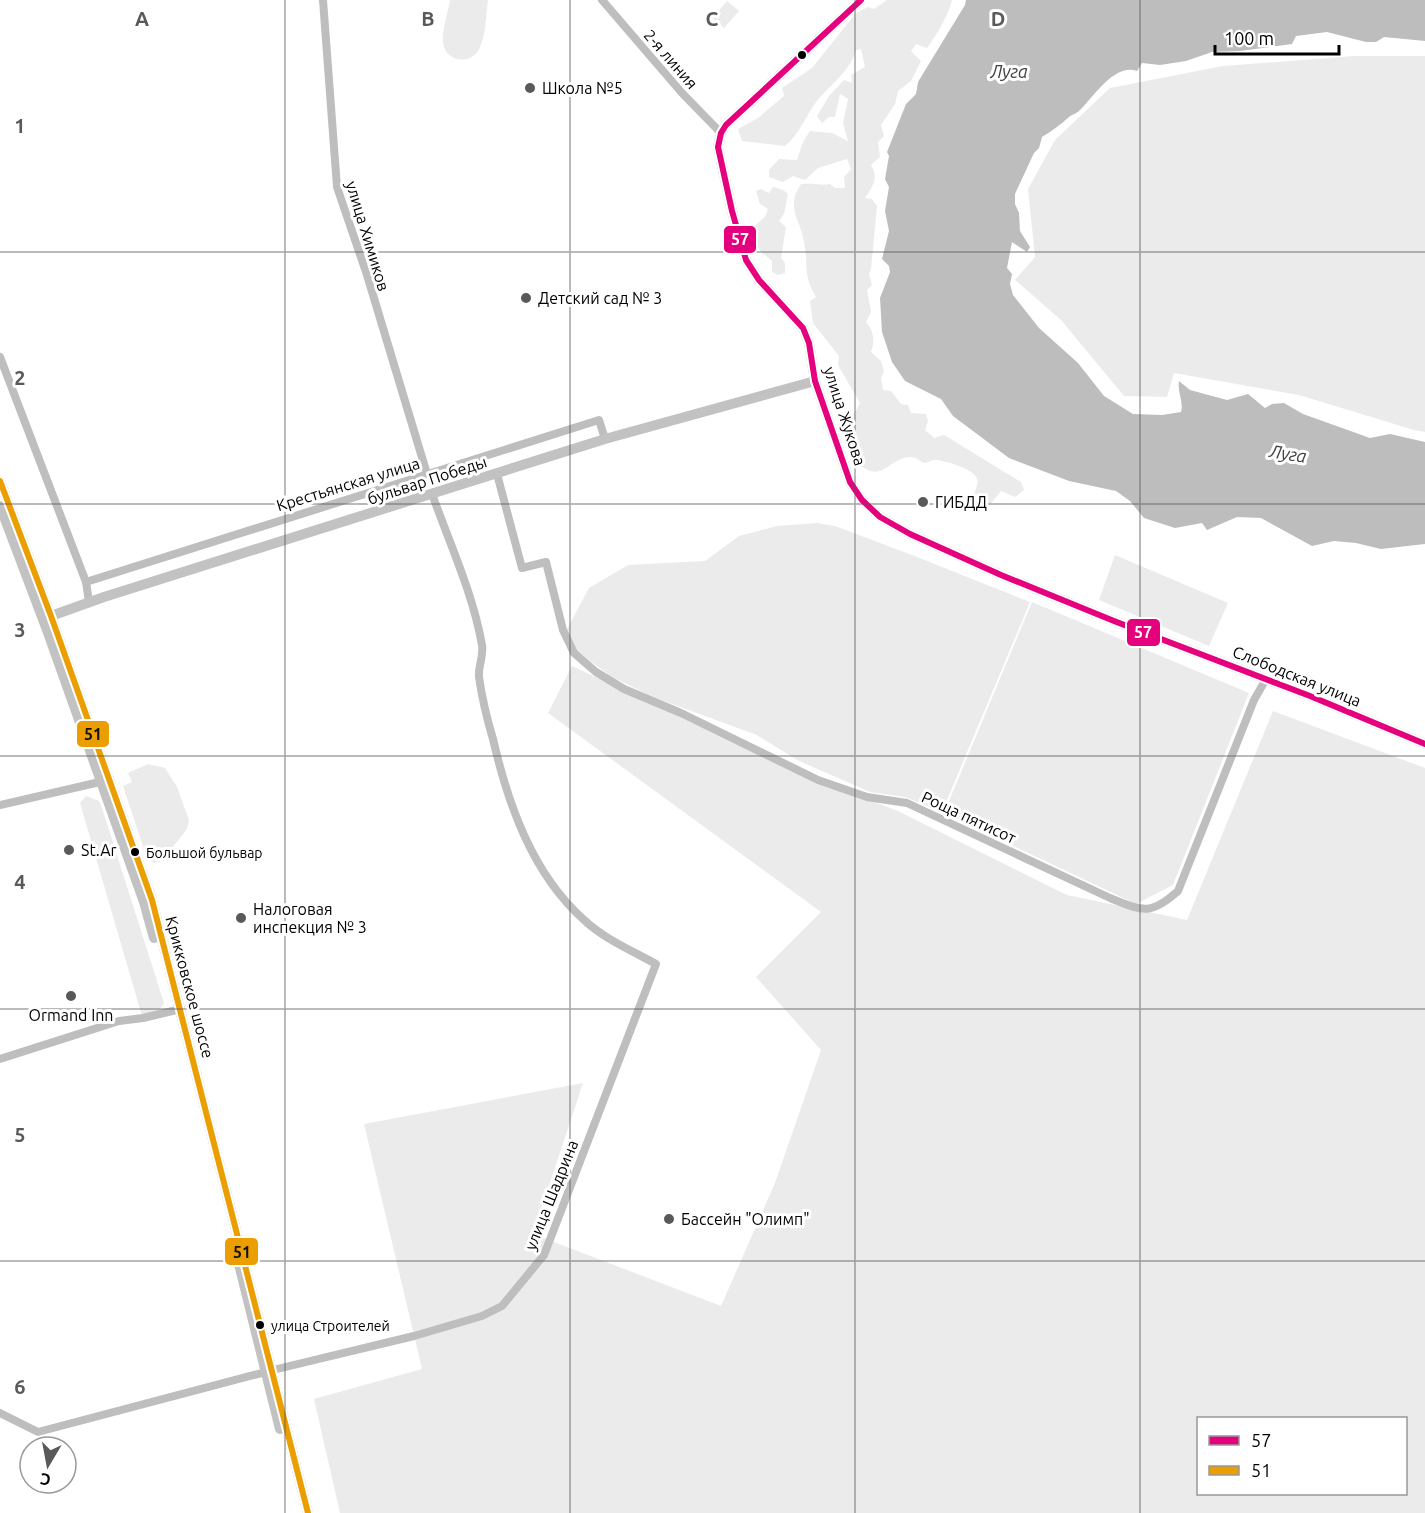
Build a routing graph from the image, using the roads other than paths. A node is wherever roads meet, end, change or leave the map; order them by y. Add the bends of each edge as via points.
1 (323, 0) edge
2 (602, 0) edge
3 (861, 0) edge
4 (721, 133) junction
5 (0, 357) edge
6 (815, 381) junction
7 (605, 439) junction
8 (427, 474) junction
9 (496, 474) junction
10 (0, 482) edge
11 (432, 494) junction
12 (0, 506) edge
13 (86, 582) junction
14 (88, 602) junction
15 (51, 616) junction
16 (1157, 637) joint
17 (1266, 679) junction
18 (1425, 744) edge
19 (104, 781) junction
20 (0, 805) edge
21 (177, 1010) junction
22 (0, 1059) edge
23 (270, 1371) junction
24 (0, 1413) edge
25 (301, 1513) edge
26 (308, 1513) edge

1 - 8 street, улица Химиков via 337,187
2 - 4 street, 2-я линия
3 - 4 street
4 - 6 street, улица Жукова via 721,164 746,260 803,328
5 - 13 street
6 - 7 street, бульвар Победы
6 - 16 street, улица Жукова via 850,482 880,517 944,550
7 - 8 street, Крестьянская улица via 599,420
7 - 9 street, бульвар Победы
8 - 13 street, Крестьянская улица
9 - 11 street, бульвар Победы
9 - 17 street, Роща пятисот via 522,568 546,562 563,630 574,653 596,672 624,689 818,780 867,797 907,802 1139,909 1161,906 1178,891 1254,700
10 - 15 street, Крикковское шоссе
11 - 14 street, бульвар Победы
11 - 23 street, улица Шадрина via 468,592 483,648 479,674 486,714 501,774 523,835 553,887 583,919 607,938 656,964 544,1255 502,1305 482,1316 426,1332
12 - 19 street
13 - 14 street
14 - 15 street, бульвар Победы
15 - 19 street, Крикковское шоссе
16 - 17 street, Слободская улица
17 - 18 street, Слободская улица
19 - 20 street
19 - 21 street, Крикковское шоссе via 152,900
21 - 22 street via 119,1021
21 - 23 street, Крикковское шоссе
23 - 24 street via 38,1432
23 - 25 street
23 - 26 street, Крикковское шоссе

